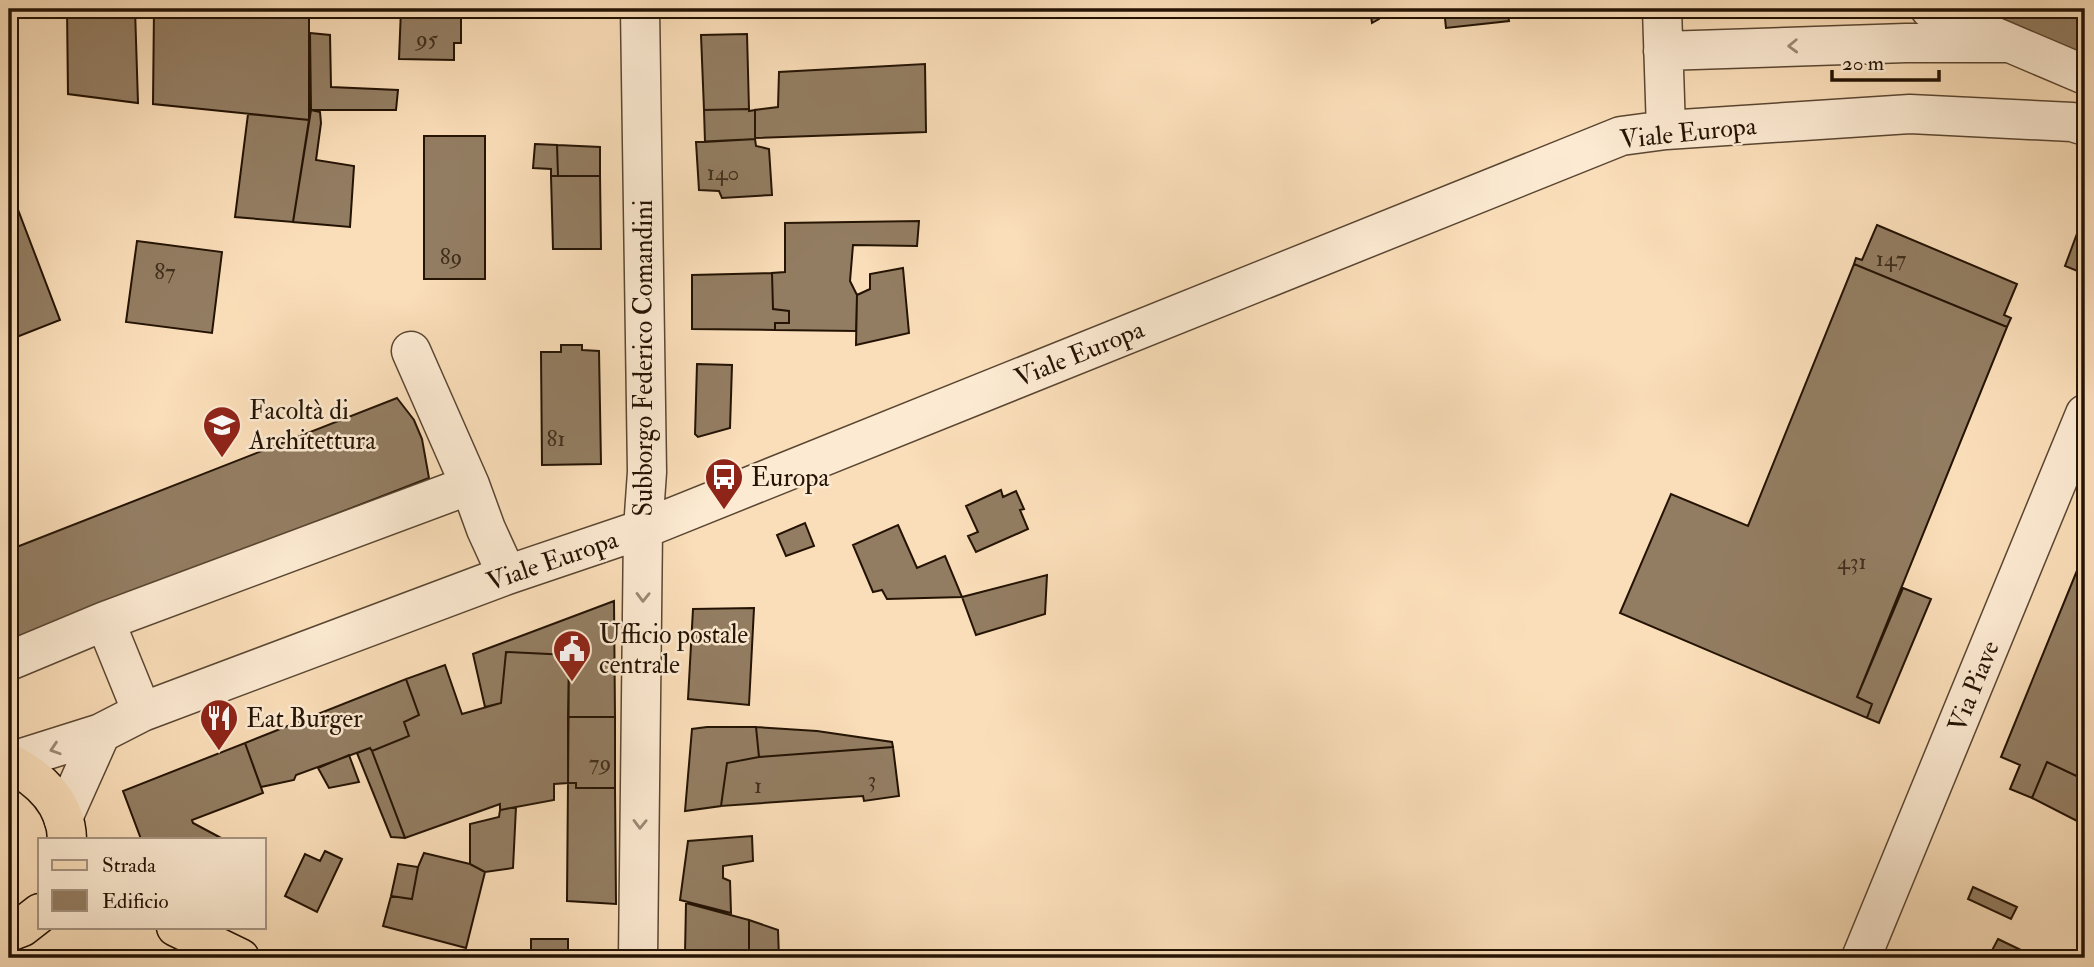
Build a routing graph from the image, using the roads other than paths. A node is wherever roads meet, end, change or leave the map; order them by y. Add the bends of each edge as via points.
1 (640, 9) edge
2 (1661, 9) edge
3 (1930, 9) edge
4 (2008, 43) junction
5 (1663, 51) junction
6 (2085, 75) edge
7 (2085, 126) edge
8 (1666, 130) junction
9 (411, 351) dead end
10 (2085, 414) edge
11 (470, 485) junction
12 (643, 529) junction
13 (507, 575) junction
14 (105, 621) junction
15 (9, 661) edge
16 (142, 712) junction
17 (101, 733) junction
18 (9, 763) edge
19 (68, 833) edge
20 (38, 915) edge
21 (178, 928) edge
22 (9, 932) edge
23 (240, 958) edge
24 (638, 958) edge
25 (1861, 958) edge

1 - 12 street, Subborgo Federico Comandini via 647,472
2 - 5 street
3 - 4 street
4 -> 5 street
4 - 6 street
5 - 8 street
7 - 8 street, Viale Europa via 1910,114
8 - 12 street, Viale Europa via 1621,136
9 - 11 street
10 - 25 street, Via Piave
11 - 13 street
11 - 14 street
12 - 13 street, Viale Europa
12 -> 24 street, Subborgo Federico Comandini
13 - 16 street, Viale Europa
14 - 15 street
14 - 16 street
16 - 17 street, Viale Europa
17 -> 18 street, Viale Europa
17 - 19 street
18 - 19 main road via 32,775 51,794
20 - 22 main road
21 - 23 main road

